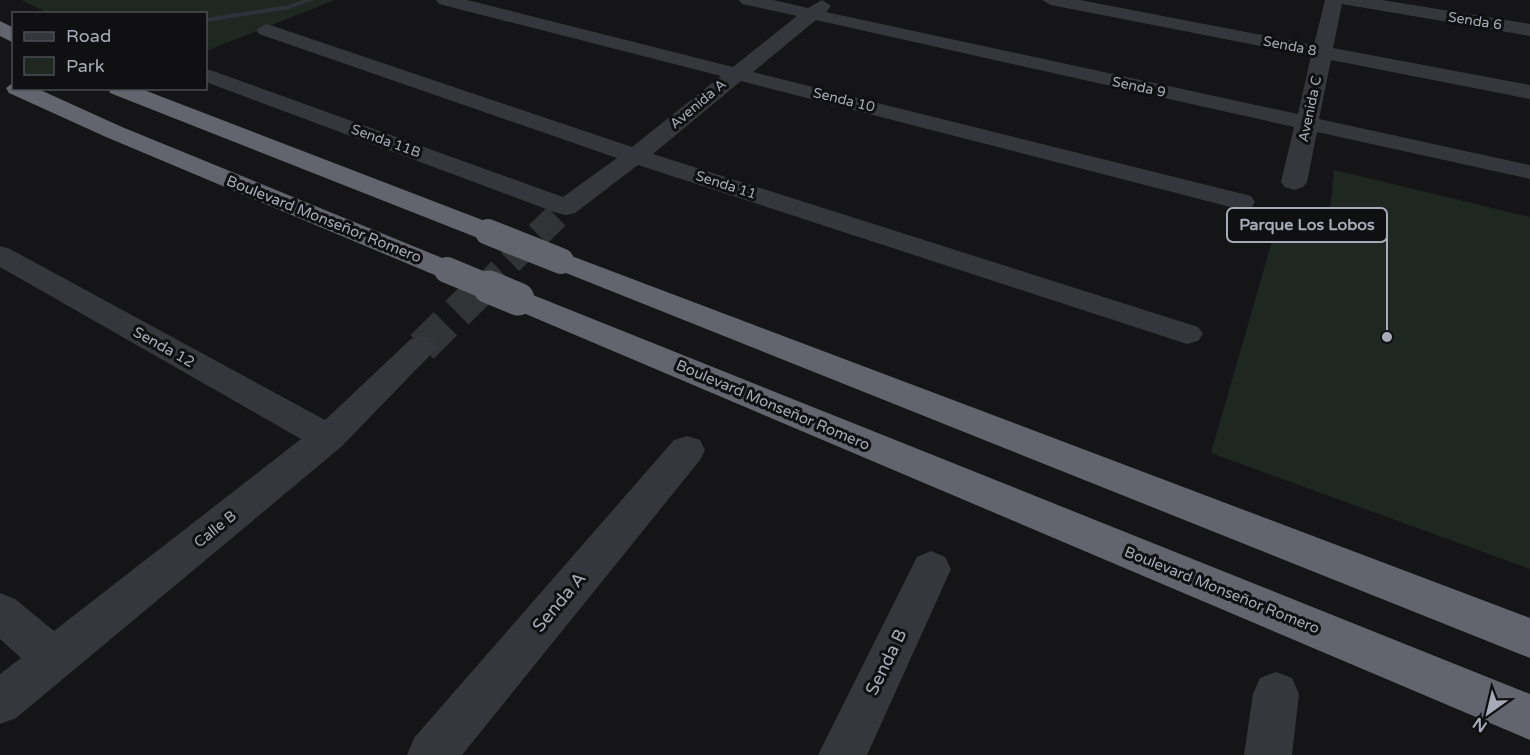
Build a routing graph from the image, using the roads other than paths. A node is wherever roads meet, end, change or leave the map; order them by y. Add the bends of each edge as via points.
1 (446, 0) edge
2 (748, 0) edge
3 (830, 0) edge
4 (1051, 0) edge
5 (1334, 0) edge
6 (1349, 0) edge
7 (811, 15) junction
8 (0, 27) edge
9 (266, 30) dead end
10 (1530, 30) edge
11 (12, 37) edge
12 (1323, 52) junction
13 (736, 73) junction
14 (207, 75) edge
15 (20, 90) edge
16 (123, 90) edge
17 (1530, 92) edge
18 (1306, 124) junction
19 (636, 156) junction
20 (1530, 172) edge
21 (1294, 182) dead end
22 (1242, 202) dead end
23 (566, 207) joint
24 (0, 255) edge
25 (1187, 334) dead end
26 (422, 347) tunnel mouth
27 (328, 438) junction
28 (687, 450) dead end
29 (931, 569) dead end
30 (0, 612) edge
31 (1530, 638) edge
32 (53, 658) junction
33 (1276, 694) dead end
34 (0, 702) edge
35 (1530, 717) edge
36 (431, 755) edge
37 (842, 755) edge
38 (1268, 755) edge

1 - 13 street, Senda 10
2 - 7 street, Senda 9
3 - 7 street, Avenida A
4 - 12 street, Senda 8
5 - 12 street, Avenida C
6 - 10 street, Senda 6
7 - 13 street, Avenida A
7 - 18 street, Senda 9
8 - 11 highway
9 - 19 street, Senda 11
12 - 17 street, Senda 8
12 - 18 street, Avenida C
13 - 19 street, Avenida A
13 - 22 street, Senda 10
14 - 23 street, Senda 11B
15 - 35 highway, Boulevard Monseñor Romero, bridge
16 - 31 highway, bridge
18 - 20 street, Senda 9
18 - 21 street, Avenida C
19 - 23 street, Avenida A
19 - 25 street, Senda 11
24 - 27 street, Senda 12
26 - 27 street, Calle B
27 - 32 street, Calle B
28 - 36 street, Senda A
29 - 37 street, Senda B
30 - 32 street
32 - 34 street, Calle B
33 - 38 street

